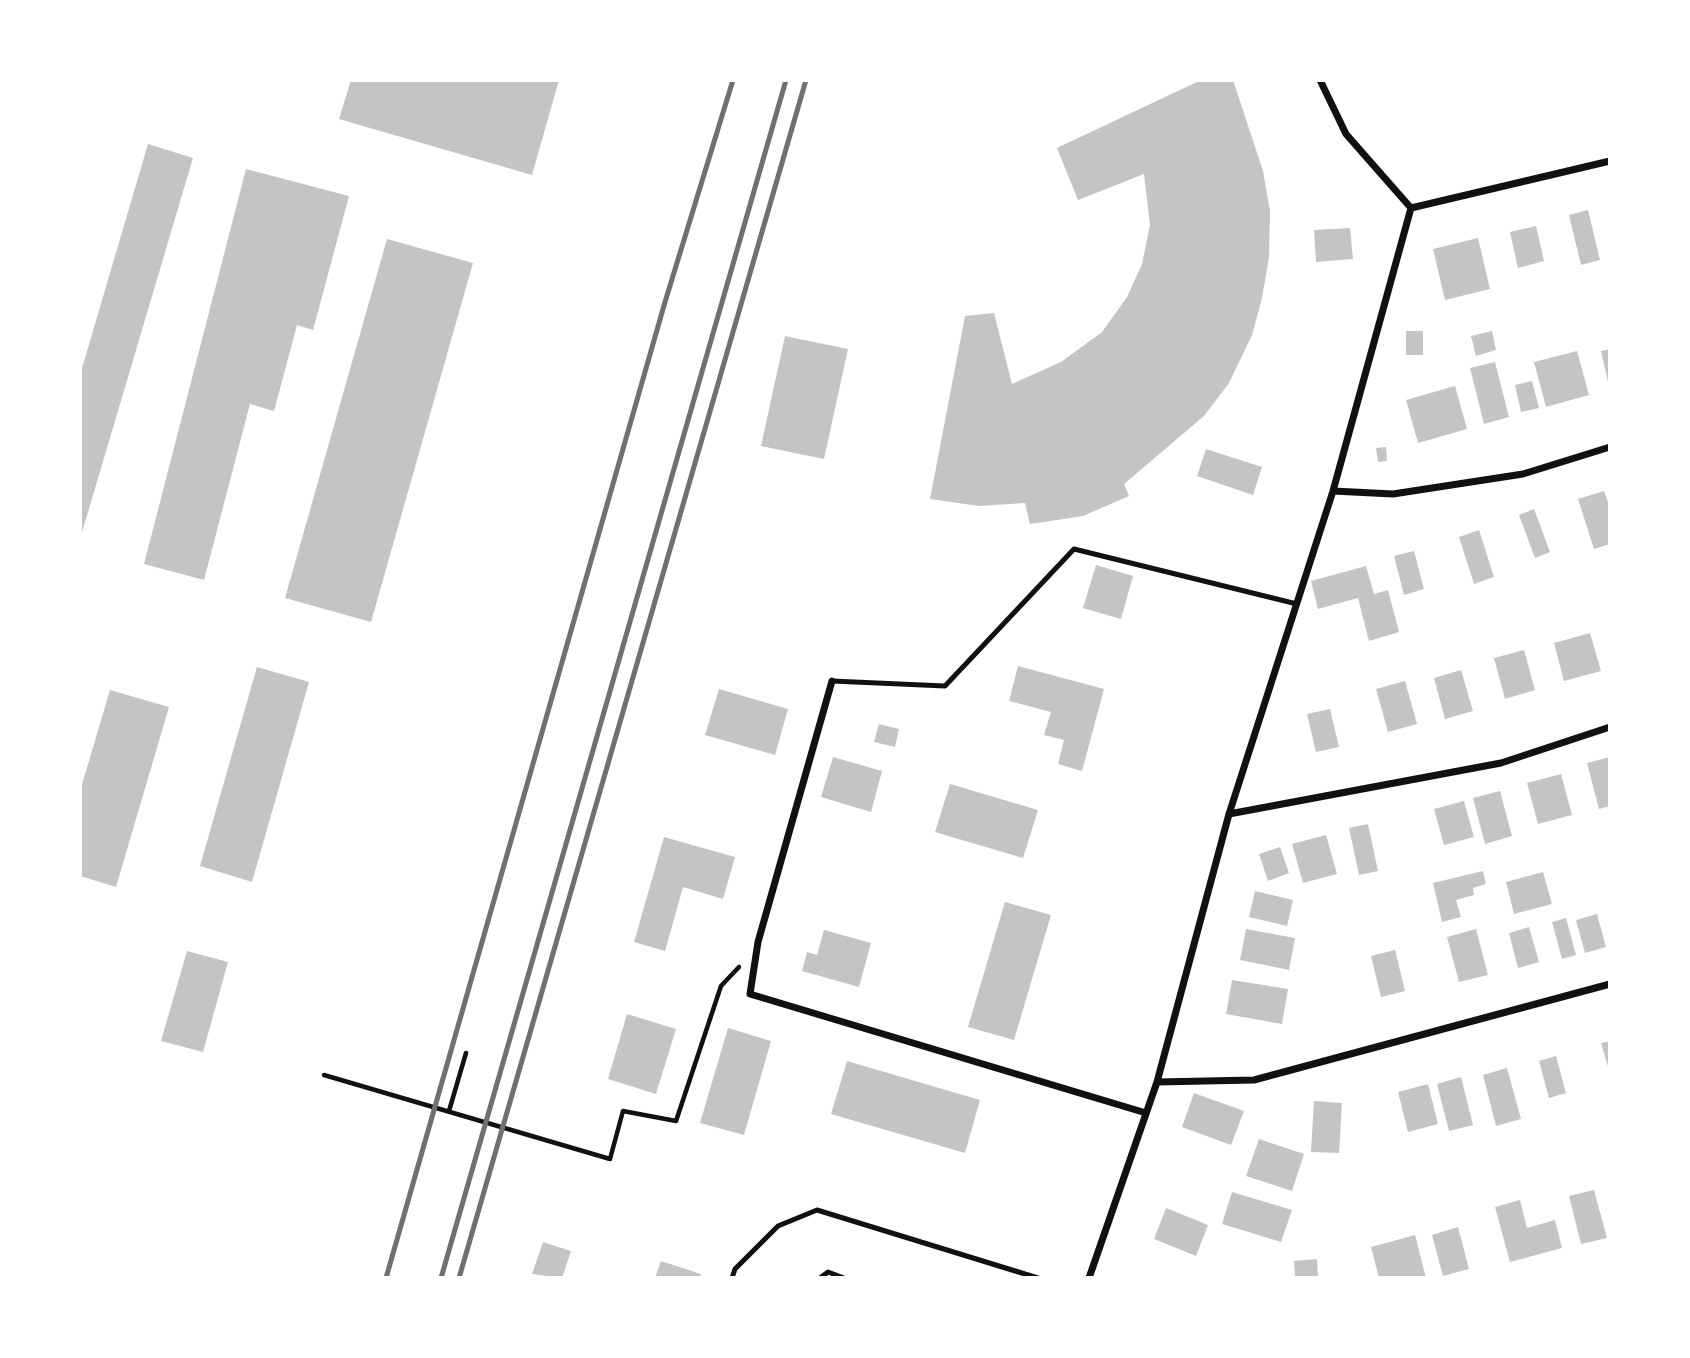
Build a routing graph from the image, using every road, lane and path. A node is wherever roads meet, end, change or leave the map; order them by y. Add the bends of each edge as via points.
1 (1320, 80) edge
2 (1609, 161) edge
3 (1411, 208) junction
4 (1609, 446) edge
5 (1333, 491) junction
6 (1297, 604) junction
7 (832, 681) joint
8 (1609, 727) edge
9 (1229, 814) junction
10 (758, 942) junction
11 (1609, 984) edge
12 (466, 1053) dead end
13 (324, 1075) dead end
14 (1157, 1082) junction
15 (449, 1111) junction
16 (1146, 1113) junction
17 (732, 1278) edge
18 (820, 1278) edge
19 (844, 1278) edge
20 (1038, 1278) edge
21 (1089, 1278) edge

1 - 3 street via 1346,134
2 - 3 street
3 - 5 street
4 - 5 street via 1510,476 1393,494
5 - 6 street
6 - 7 lane via 1074,549 945,686
6 - 9 street
7 - 10 street
8 - 9 street via 1501,763
9 - 14 street
10 - 15 path via 721,986 676,1121 624,1111 610,1158
10 - 16 street via 750,994
11 - 14 street via 1254,1080
12 - 15 path
13 - 15 path
14 - 16 street
16 - 21 street
17 - 20 lane via 735,1269 778,1226 817,1210
18 - 19 lane via 828,1272

